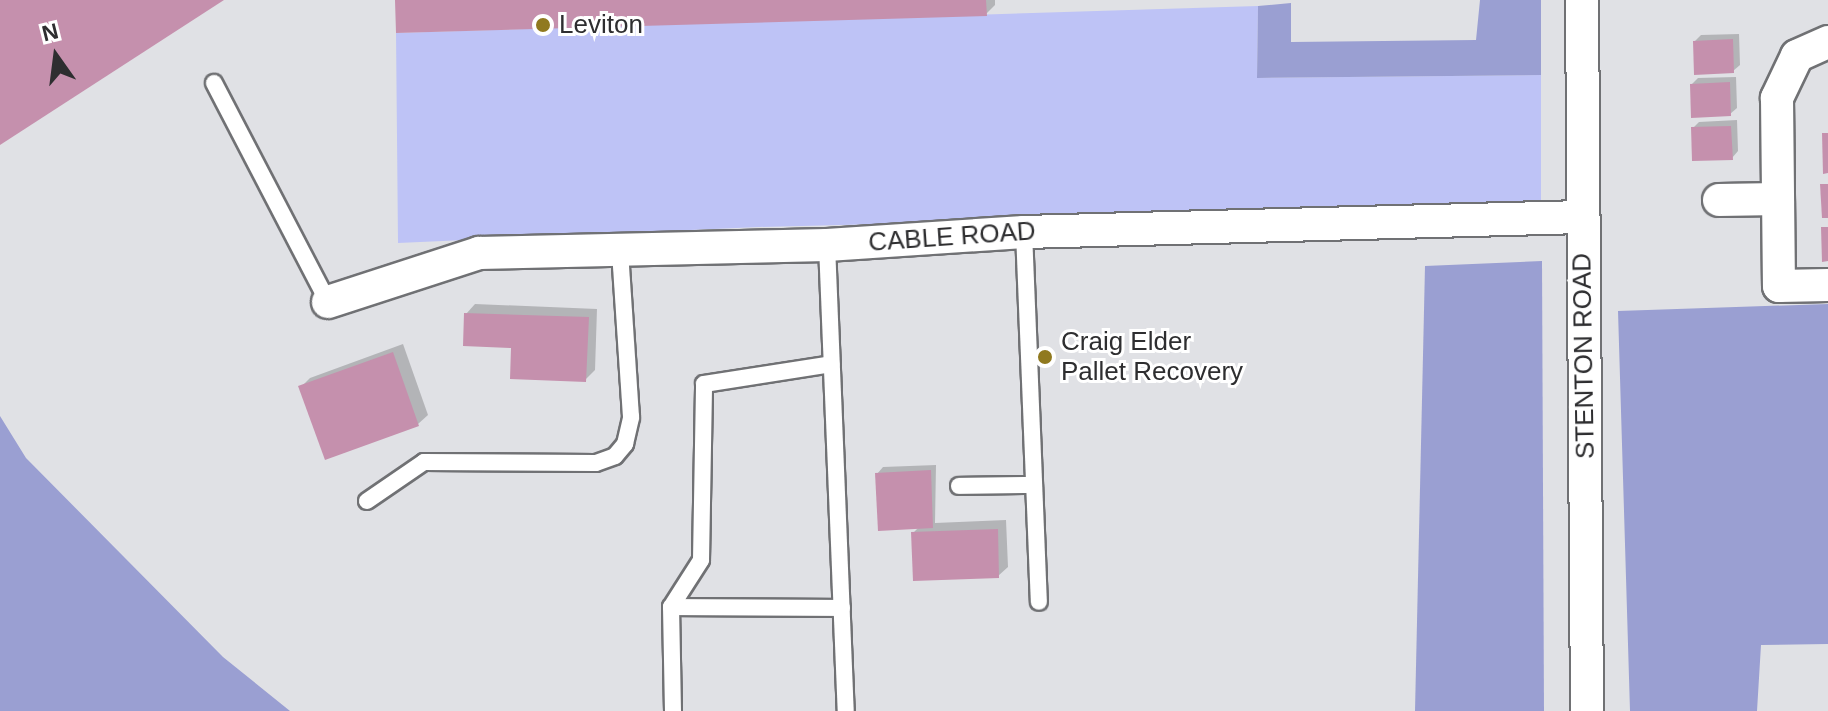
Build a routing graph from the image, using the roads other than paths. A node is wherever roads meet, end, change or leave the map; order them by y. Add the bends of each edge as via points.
1 (1582, 0) edge
2 (1828, 42) edge
3 (214, 83) dead end
4 (1778, 199) junction
5 (1719, 200) dead end
6 (1583, 217) junction
7 (1024, 232) junction
8 (827, 245) junction
9 (620, 250) junction
10 (1828, 285) edge
11 (328, 302) joint
12 (831, 364) junction
13 (1034, 485) junction
14 (959, 486) dead end
15 (367, 501) dead end
16 (1039, 602) dead end
17 (671, 607) junction
18 (842, 608) junction
19 (673, 711) edge
20 (846, 711) edge
21 (1587, 711) edge

1 - 6 street, STENTON ROAD
2 - 4 street via 1797,56 1777,98
3 - 11 lane
4 - 5 street
4 - 10 street via 1779,286
6 - 7 street, CABLE ROAD
6 - 21 street, STENTON ROAD
7 - 8 street, CABLE ROAD
7 - 13 lane
8 - 9 street, CABLE ROAD
8 - 12 lane
9 - 11 street, CABLE ROAD via 479,253
9 - 15 lane via 631,417 625,444 615,456 596,463 424,462
12 - 17 lane via 704,384 701,560
12 - 18 lane
13 - 14 lane
13 - 16 lane
17 - 18 lane
17 - 19 lane
18 - 20 lane

